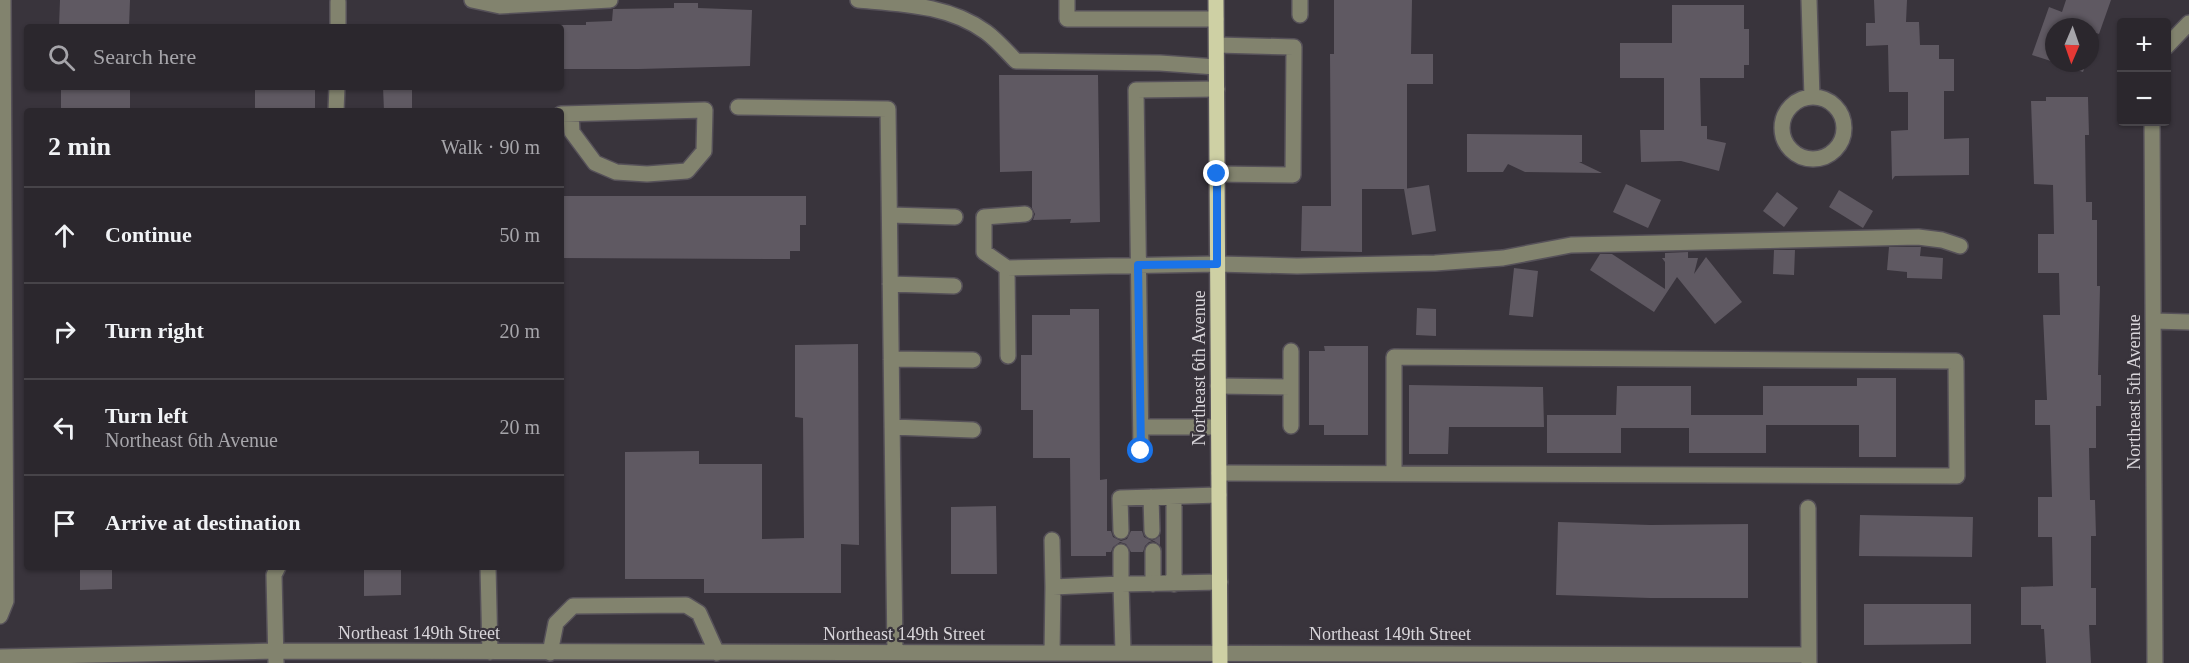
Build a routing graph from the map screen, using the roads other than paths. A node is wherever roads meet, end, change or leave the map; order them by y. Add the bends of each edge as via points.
1 (3, 0) edge
2 (472, 0) edge
3 (610, 0) edge
4 (858, 0) edge
5 (1068, 0) edge
6 (1216, 0) edge
7 (1809, 0) edge
8 (338, 2) dead end
9 (1216, 19) junction
10 (2189, 23) edge
11 (338, 24) edge
12 (2171, 42) edge
13 (1216, 45) junction
14 (1216, 67) junction
15 (1216, 88) junction
16 (337, 90) edge
17 (1812, 97) junction
18 (738, 107) dead end
19 (336, 108) edge
20 (566, 114) edge
21 (2152, 126) edge
22 (1217, 174) junction
23 (1025, 214) dead end
24 (890, 215) junction
25 (955, 217) dead end
26 (1960, 246) dead end
27 (1217, 264) junction
28 (1138, 265) junction
29 (1007, 268) junction
30 (890, 284) junction
31 (954, 286) dead end
32 (2153, 321) junction
33 (2189, 322) edge
34 (1290, 351) dead end
35 (1008, 356) dead end
36 (891, 359) junction
37 (973, 360) dead end
38 (1218, 386) junction
39 (1291, 387) junction
40 (1291, 426) dead end
41 (892, 427) junction
42 (1141, 427) junction
43 (1218, 427) junction
44 (973, 430) dead end
45 (1141, 451) dead end
46 (1219, 473) junction
47 (1394, 474) junction
48 (1219, 495) junction
49 (1151, 497) junction
50 (1174, 497) junction
51 (1808, 508) dead end
52 (1121, 531) dead end
53 (1152, 531) dead end
54 (1052, 540) dead end
55 (1153, 551) dead end
56 (1121, 552) dead end
57 (276, 570) edge
58 (488, 570) edge
59 (1220, 582) junction
60 (1121, 584) junction
61 (1153, 584) junction
62 (1174, 584) junction
63 (1053, 587) junction
64 (0, 616) edge
65 (490, 652) junction
66 (1123, 652) junction
67 (550, 653) junction
68 (717, 653) junction
69 (895, 653) junction
70 (1052, 653) junction
71 (0, 657) edge
72 (276, 657) edge
73 (599, 658) edge
74 (943, 658) edge
75 (1030, 658) edge
76 (1220, 658) edge
77 (1357, 658) edge
78 (1809, 659) edge
79 (2155, 663) edge

1 - 64 street via 6,601
2 - 3 street via 500,6
4 - 14 street via 936,9 959,17 987,32 1016,61
5 - 9 street via 1067,19
6 - 9 main road, Northeast 6th Avenue
7 - 17 street
8 - 11 street
9 - 13 main road, Northeast 6th Avenue
10 - 12 street
13 - 14 main road, Northeast 6th Avenue
13 - 22 street via 1294,47 1293,175
14 - 15 main road, Northeast 6th Avenue
15 - 22 main road, Northeast 6th Avenue
15 - 28 street via 1136,90
16 - 19 street
17 - 17 street via 1801,99 1785,113 1782,134 1794,152 1813,159 1838,146 1844,127 1831,102
18 - 24 street via 888,109
20 - 20 street via 705,110 704,151 687,171 616,172 595,163 572,132
21 - 32 street, Northeast 5th Avenue
22 - 27 main road, Northeast 6th Avenue
23 - 29 street via 984,217 984,252
24 - 25 street
24 - 30 street
26 - 27 street via 1918,237 1656,242 1571,245 1503,258 1435,263
27 - 28 street
27 - 38 main road, Northeast 6th Avenue
28 - 29 street
28 - 42 street
29 - 35 street
30 - 31 street
30 - 36 street
32 - 33 street
32 - 79 street, Northeast 5th Avenue
34 - 39 street
36 - 37 street
36 - 41 street
38 - 39 street
38 - 43 main road, Northeast 6th Avenue
39 - 40 street
41 - 44 street
41 - 69 street
42 - 43 street
42 - 45 street
43 - 46 main road, Northeast 6th Avenue
46 - 47 street
46 - 48 main road, Northeast 6th Avenue
47 - 47 street via 1957,476 1956,361 1394,357
48 - 50 street
48 - 59 main road, Northeast 6th Avenue
49 - 50 street
49 - 52 street via 1120,498
49 - 53 street
50 - 62 street
51 - 78 street
54 - 63 street
55 - 61 street
56 - 60 street
57 - 72 street
58 - 65 street
59 - 62 street
59 - 76 main road, Northeast 6th Avenue
60 - 61 street
60 - 63 street
60 - 66 street
61 - 62 street
63 - 70 street
65 - 67 street, Northeast 149th Street
65 - 72 street, Northeast 149th Street
66 - 70 street, Northeast 149th Street
66 - 76 street, Northeast 149th Street
67 - 68 street via 556,623 573,606 686,605 699,613
67 - 73 street, Northeast 149th Street
68 - 69 street, Northeast 149th Street
68 - 73 street, Northeast 149th Street
69 - 74 street, Northeast 149th Street
70 - 75 street, Northeast 149th Street
71 - 72 street, Northeast 149th Street
74 - 75 street, Northeast 149th Street
76 - 77 street, Northeast 149th Street
77 - 78 street, Northeast 149th Street

